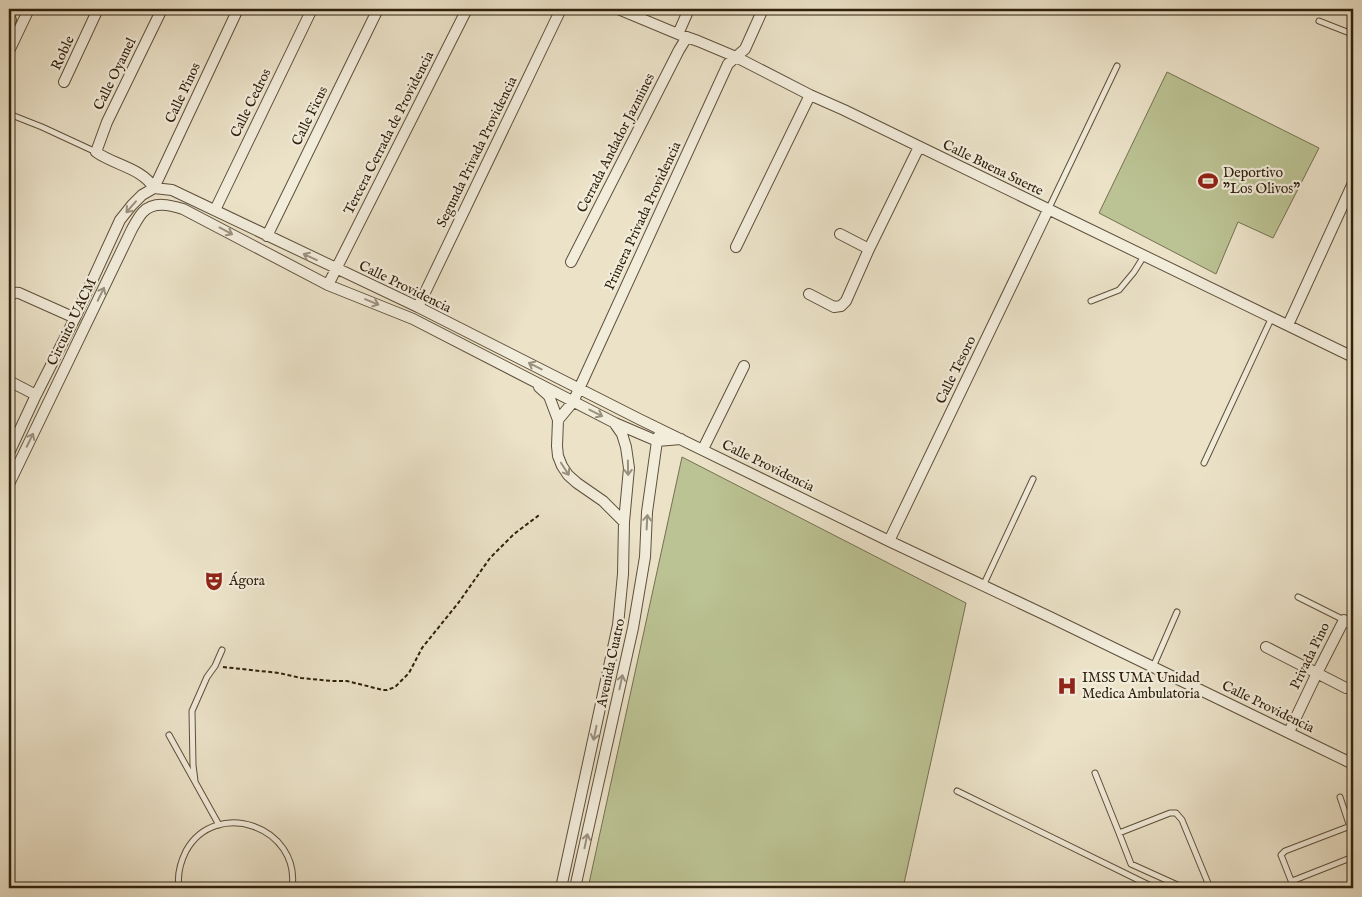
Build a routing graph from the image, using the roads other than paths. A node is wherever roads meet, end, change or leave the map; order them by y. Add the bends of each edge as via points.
1 (29, 9) edge
2 (98, 9) edge
3 (162, 9) edge
4 (238, 9) edge
5 (312, 9) edge
6 (378, 9) edge
7 (467, 9) edge
8 (561, 9) edge
9 (618, 9) edge
10 (689, 9) edge
11 (763, 9) edge
12 (1319, 21) dead end
13 (1353, 29) edge
14 (682, 36) junction
15 (9, 51) edge
16 (736, 57) junction
17 (1118, 66) dead end
18 (64, 82) dead end
19 (810, 95) junction
20 (9, 114) edge
21 (919, 147) junction
22 (96, 152) junction
23 (1353, 183) edge
24 (154, 188) junction
25 (183, 209) joint
26 (214, 210) junction
27 (1048, 210) junction
28 (840, 234) dead end
29 (267, 236) junction
30 (736, 247) dead end
31 (869, 249) junction
32 (1144, 256) junction
33 (571, 262) dead end
34 (336, 269) junction
35 (328, 285) junction
36 (809, 294) dead end
37 (9, 299) edge
38 (1091, 301) dead end
39 (418, 307) junction
40 (1272, 317) junction
41 (74, 318) junction
42 (1288, 325) junction
43 (1353, 357) edge
44 (744, 366) dead end
45 (531, 379) junction
46 (9, 381) edge
47 (579, 388) junction
48 (36, 395) junction
49 (573, 402) junction
50 (558, 420) junction
51 (614, 423) junction
52 (662, 429) junction
53 (682, 439) junction
54 (657, 442) junction
55 (702, 449) junction
56 (9, 453) edge
57 (1204, 463) dead end
58 (1034, 479) dead end
59 (9, 484) edge
60 (624, 522) junction
61 (889, 541) junction
62 (983, 586) junction
63 (1298, 597) dead end
64 (1177, 612) dead end
65 (1348, 622) edge
66 (1266, 647) dead end
67 (222, 650) dead end
68 (1153, 667) junction
69 (1317, 673) junction
70 (1346, 688) dead end
71 (1289, 732) junction
72 (168, 735) dead end
73 (1353, 764) edge
74 (1095, 773) dead end
75 (195, 781) junction
76 (958, 791) dead end
77 (1340, 797) dead end
78 (219, 825) junction
79 (1352, 826) edge
80 (1119, 834) junction
81 (1353, 836) edge
82 (1353, 857) edge
83 (568, 860) junction
84 (581, 863) junction
85 (1292, 880) junction
86 (179, 888) edge
87 (292, 888) edge
88 (561, 888) edge
89 (575, 888) edge
90 (1155, 888) edge
91 (1184, 888) edge
92 (1210, 888) edge
93 (1294, 888) edge

1 - 15 street
2 - 18 street, Roble
3 - 22 street, Calle Oyamel via 107,122
4 - 24 street, Calle Pinos
5 - 26 street, Calle Cedros
6 - 29 street, Calle Ficus
7 - 34 street, Tercera Cerrada de Providencia
8 - 39 street, Segunda Privada Providencia
9 - 14 street, Calle Buena Suerte
10 - 14 street, Cerrada Andador Jazmines
11 - 16 street, Primera Privada Providencia via 745,49
12 - 13 lane via 1347,32
14 - 16 street, Calle Buena Suerte
14 - 33 street, Cerrada Andador Jazmines via 675,58
16 - 19 street, Calle Buena Suerte
16 - 47 street, Primera Privada Providencia via 728,64
17 - 27 lane
19 - 21 street, Calle Buena Suerte
19 - 30 street
20 - 22 lane
21 - 27 street, Calle Buena Suerte
21 - 31 street
22 - 24 street via 142,175
23 - 42 street
24 - 26 street, Calle Providencia via 172,190
24 -> 41 street via 142,195 120,220
25 -> 35 street, Calle Providencia
59 -> 25 street, Circuito UACM via 132,229 143,212 154,205 168,204
26 - 29 street, Calle Providencia
27 - 32 street, Calle Buena Suerte
27 - 61 street, Calle Tesoro
28 - 31 street
34 -> 29 street, Calle Providencia
31 - 36 street via 841,306 834,307
32 - 38 lane via 1118,290
32 - 40 street, Calle Buena Suerte
34 - 35 street, Tercera Cerrada de Providencia
34 - 39 street, Calle Providencia
35 -> 45 street, Calle Providencia via 413,319
37 - 41 street via 10,295 19,293
47 -> 39 street, Calle Providencia
40 - 42 street, Calle Buena Suerte
40 - 57 lane
41 - 48 street
42 - 43 street, Calle Buena Suerte
44 - 55 street
45 - 49 street, Calle Providencia
45 - 50 street via 549,396
46 - 48 street
47 - 49 street, Primera Privada Providencia
47 - 52 street, Calle Providencia
48 - 56 street
49 - 50 street, Primera Privada Providencia
49 -> 51 street, Calle Providencia
50 -> 60 street via 557,446 562,466 568,475 603,501
51 - 54 street, Calle Providencia
51 -> 60 street, Avenida Cuatro via 622,434 629,468
52 - 53 street, Calle Providencia
52 - 54 street, Avenida Cuatro
53 - 54 street
53 - 55 street, Calle Providencia
84 -> 54 street, Avenida Cuatro via 633,628 645,557
55 - 61 street, Calle Providencia
58 - 62 lane
60 -> 83 street, Avenida Cuatro via 618,625
61 - 62 street, Calle Providencia
62 - 68 street, Calle Providencia
63 - 65 lane
64 - 68 lane
65 - 69 street, Privada Pino
66 - 69 street
67 - 75 lane via 192,711
68 - 71 street, Calle Providencia
69 - 70 street
69 - 71 street, Privada Pino
71 - 73 street, Calle Providencia
72 - 75 lane
74 - 80 lane
75 - 78 lane
76 - 90 lane
77 - 79 lane
78 - 86 lane via 190,845 181,861
78 - 87 lane via 234,822 250,824 276,840 291,866
79 - 81 lane
79 - 85 lane via 1285,851 1283,860
80 - 91 lane via 1131,864
80 - 92 lane via 1176,813 1182,820
82 - 85 lane
83 - 84 street
83 - 88 street, Avenida Cuatro
84 - 89 street, Avenida Cuatro
85 - 93 lane

